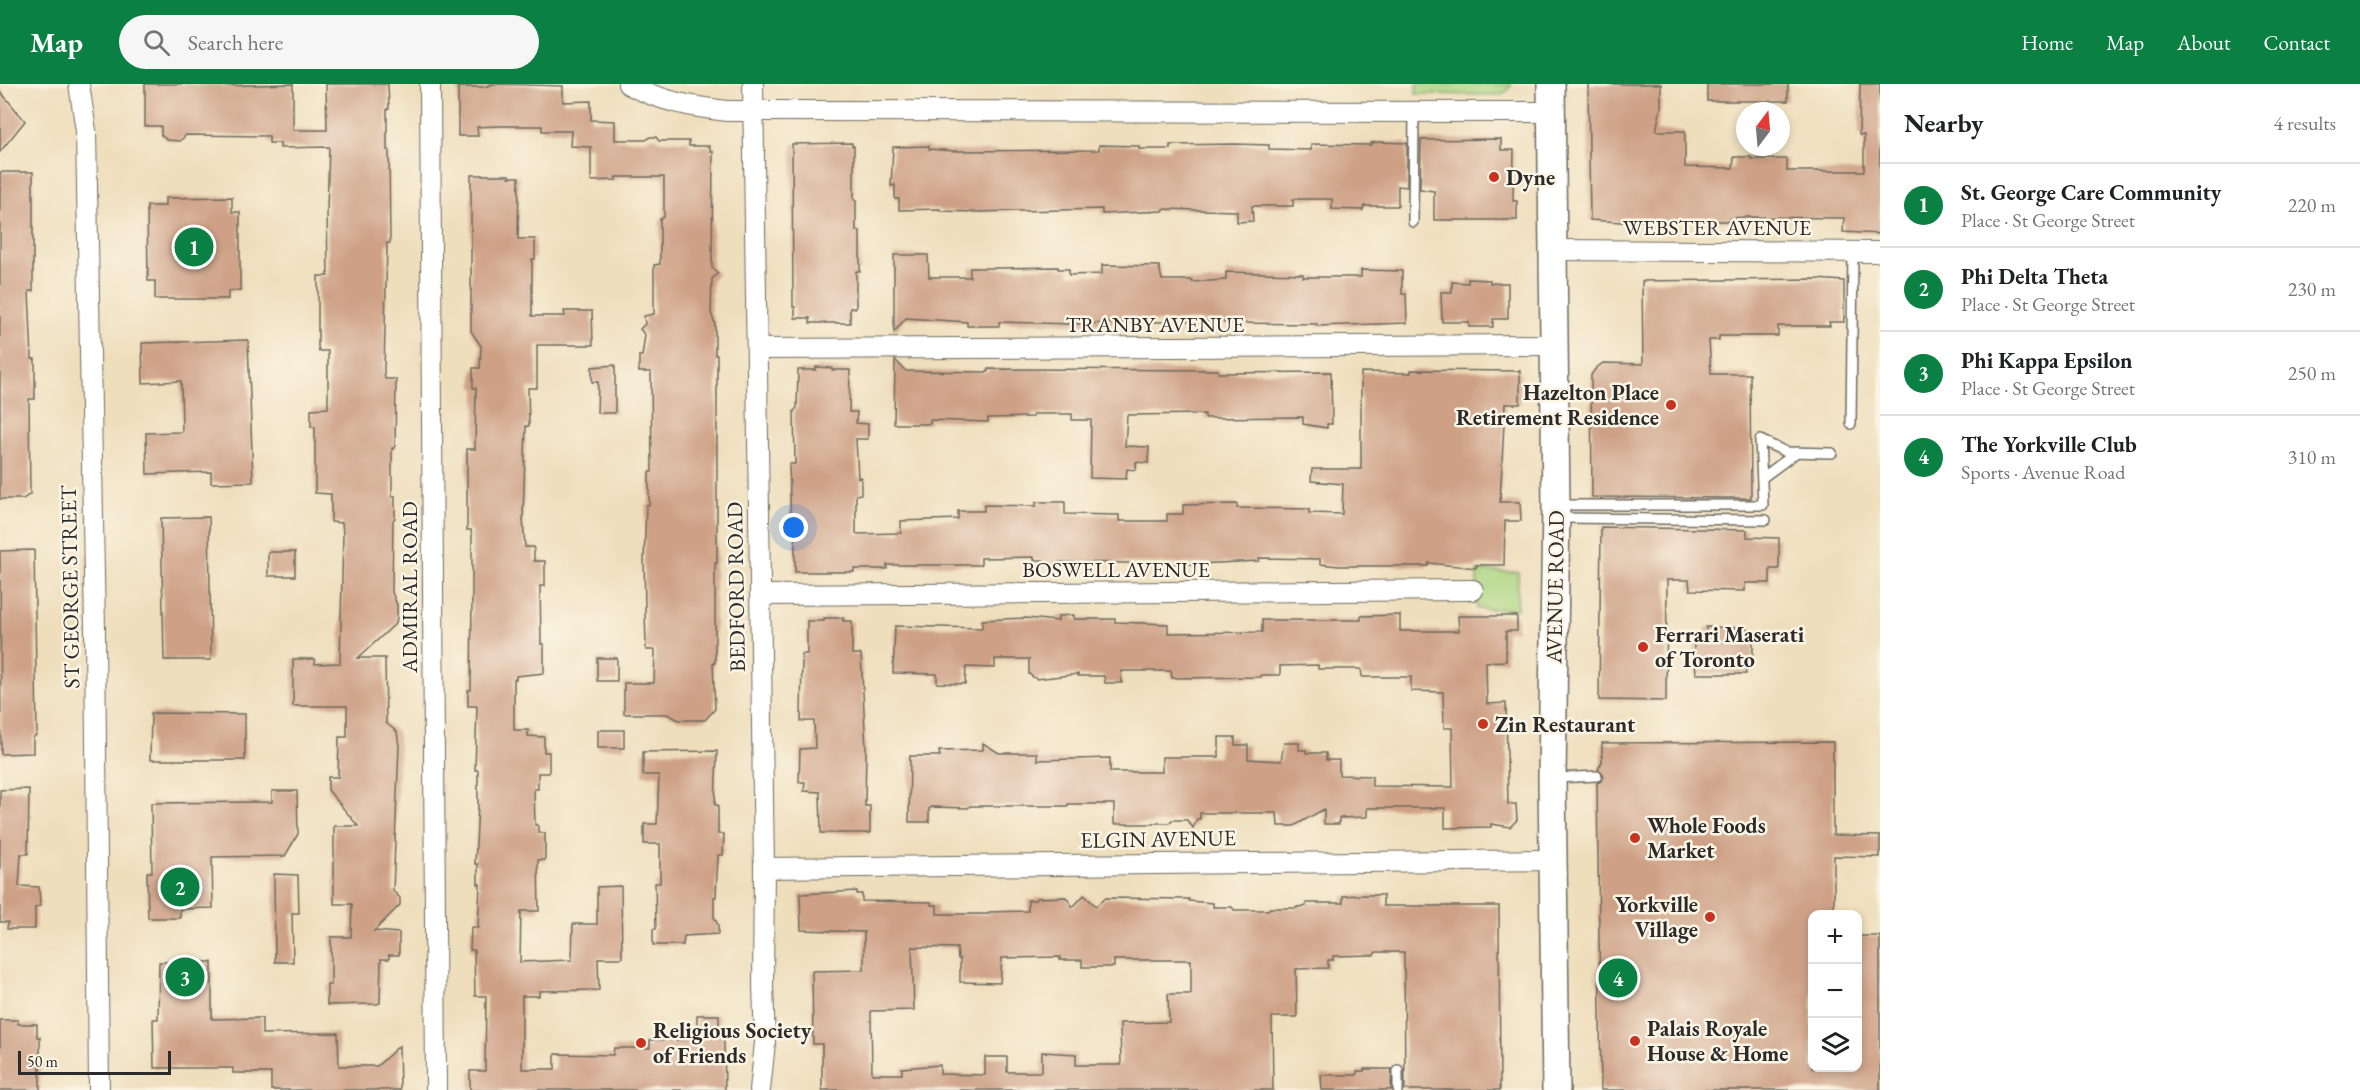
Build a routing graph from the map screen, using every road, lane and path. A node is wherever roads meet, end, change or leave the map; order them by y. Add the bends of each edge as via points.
1 (79, 84) edge
2 (430, 84) edge
3 (628, 84) edge
4 (753, 84) edge
5 (1551, 84) edge
6 (753, 110) junction
7 (1414, 112) junction
8 (1551, 112) junction
9 (1413, 222) dead end
10 (1554, 250) junction
11 (1853, 252) junction
12 (1880, 252) edge
13 (1554, 345) junction
14 (757, 349) junction
15 (1851, 424) dead end
16 (1797, 452) junction
17 (1832, 453) dead end
18 (1762, 478) junction
19 (1556, 511) junction
20 (1766, 520) dead end
21 (1473, 590) dead end
22 (760, 595) junction
23 (1597, 776) dead end
24 (1552, 778) junction
25 (1554, 860) junction
26 (764, 867) junction
27 (1398, 1070) dead end
28 (99, 1090) edge
29 (435, 1090) edge
30 (760, 1090) edge
31 (1398, 1090) edge
32 (1556, 1090) edge

1 - 28 street, ST GEORGE STREET via 86,143
2 - 29 street, ADMIRAL ROAD
3 - 6 street via 673,103 727,111
4 - 6 street, BEDFORD ROAD
5 - 8 main road, AVENUE ROAD
6 - 7 street
6 - 14 street, BEDFORD ROAD
7 - 8 street
7 - 9 lane
8 - 10 main road, AVENUE ROAD
10 - 11 street, WEBSTER AVENUE
10 - 13 main road, AVENUE ROAD
11 - 12 street, WEBSTER AVENUE
11 - 15 lane
13 - 14 street, TRANBY AVENUE
13 - 19 main road, AVENUE ROAD
14 - 22 street, BEDFORD ROAD
16 - 17 lane
16 - 18 lane
16 - 18 lane via 1786,452 1760,440
18 - 19 lane via 1763,505
19 - 20 lane
19 - 24 main road, AVENUE ROAD
21 - 22 street, BOSWELL AVENUE
22 - 26 street, BEDFORD ROAD
23 - 24 lane
24 - 25 main road, AVENUE ROAD
25 - 26 street, ELGIN AVENUE
25 - 32 main road, AVENUE ROAD
26 - 30 street, BEDFORD ROAD via 765,1043
27 - 31 lane

